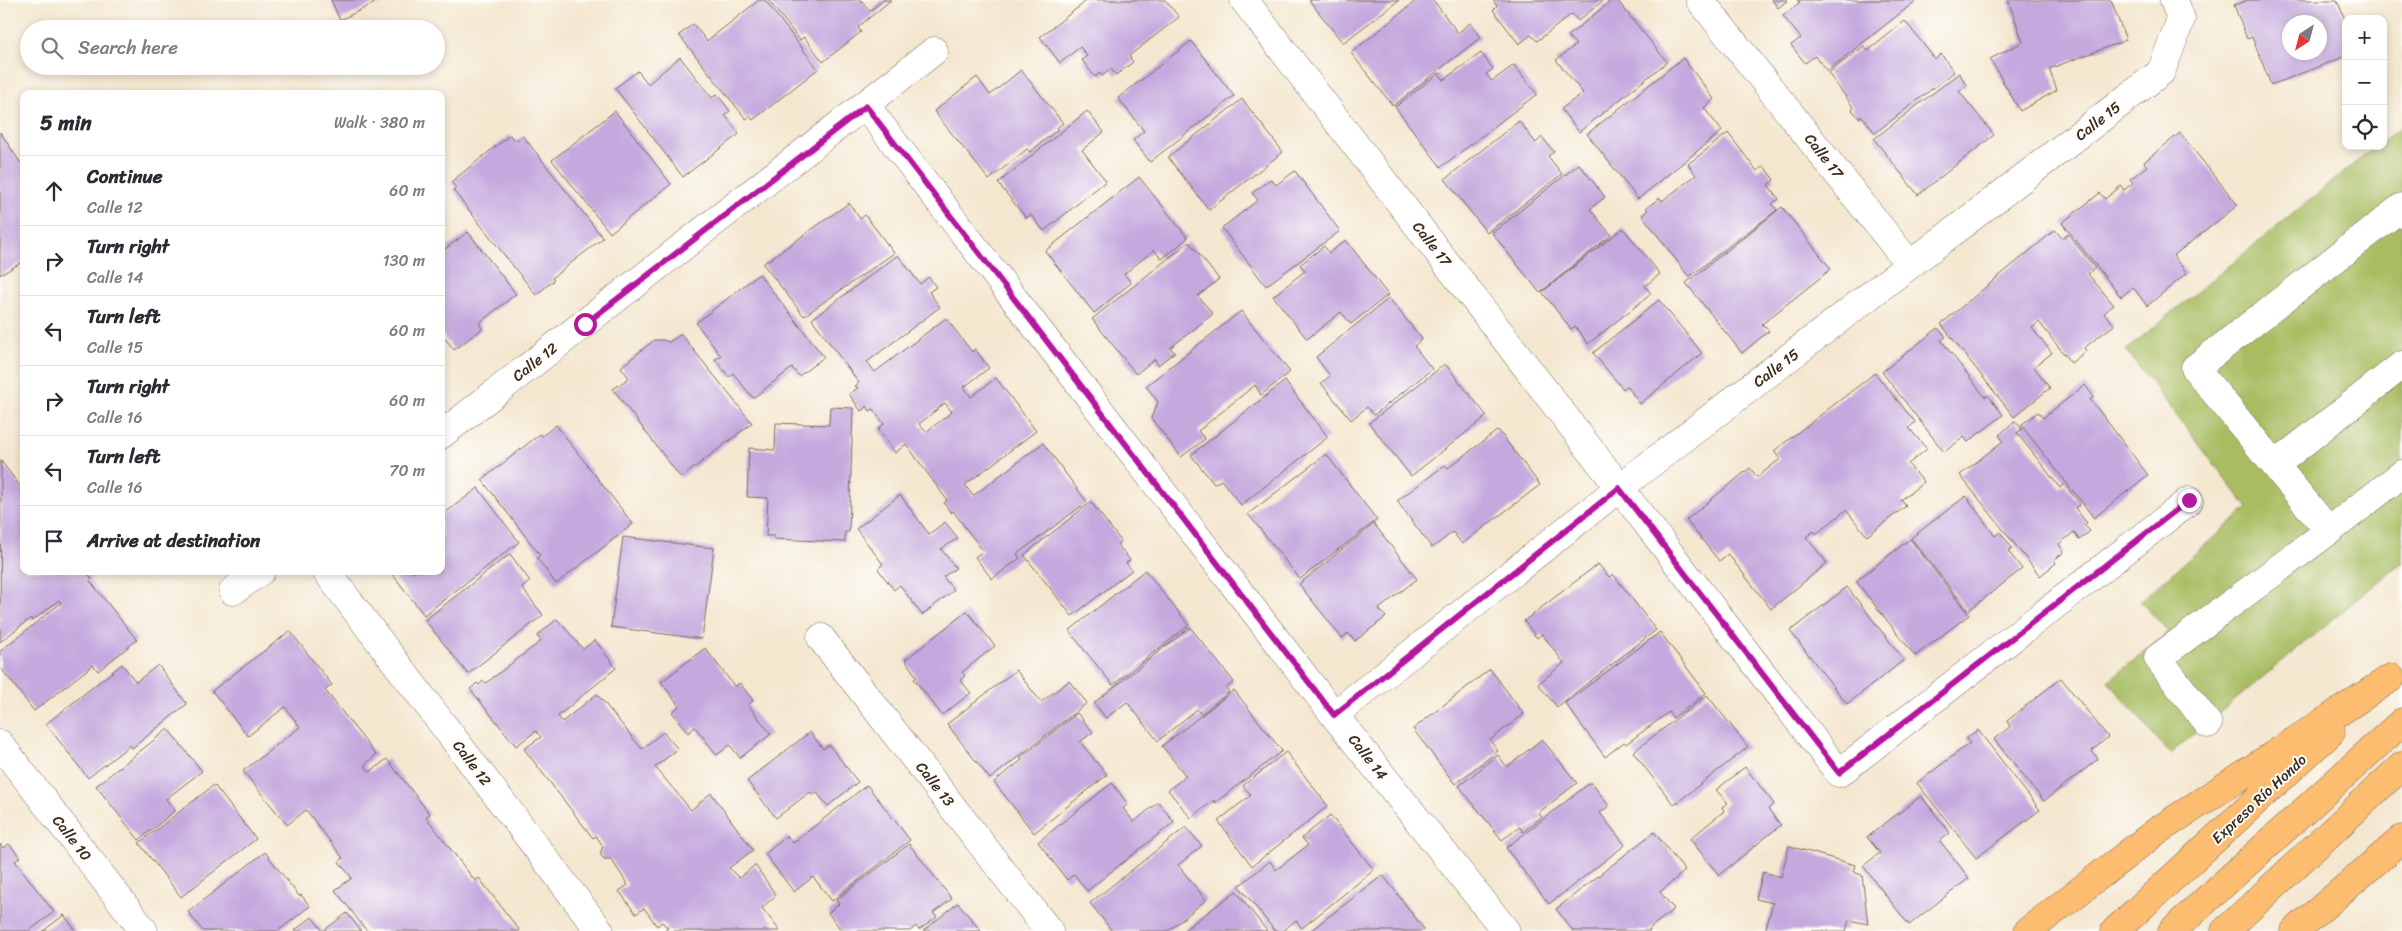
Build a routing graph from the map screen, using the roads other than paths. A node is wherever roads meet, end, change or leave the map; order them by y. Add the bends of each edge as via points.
1 (1244, 0) edge
2 (1700, 0) edge
3 (2174, 0) edge
4 (934, 51) dead end
5 (866, 106) junction
6 (2402, 207) edge
7 (1910, 265) junction
8 (2402, 365) edge
9 (445, 431) edge
10 (2274, 465) junction
11 (2402, 474) edge
12 (1619, 488) junction
13 (2189, 500) dead end
14 (2329, 531) junction
15 (256, 575) edge
16 (329, 575) edge
17 (233, 592) dead end
18 (821, 638) dead end
19 (2396, 673) edge
20 (1334, 715) junction
21 (2402, 722) edge
22 (2208, 724) dead end
23 (0, 744) edge
24 (2402, 766) edge
25 (2402, 839) edge
26 (144, 931) edge
27 (600, 931) edge
28 (1048, 931) edge
29 (1506, 931) edge
30 (2028, 931) edge
31 (2116, 931) edge
32 (2172, 931) edge
33 (2225, 931) edge
34 (2295, 931) edge

1 - 12 street, Calle 17
2 - 7 street, Calle 17
3 - 7 street, Calle 15 via 2181,19 2161,72
4 - 5 street, Calle 12
5 - 9 street, Calle 12
5 - 20 street, Calle 14
6 - 10 street via 2195,368
7 - 12 street, Calle 15
8 - 10 street
10 - 14 street
11 - 14 street
12 - 13 street, Calle 17 via 1839,773
12 - 20 street, Calle 15
14 - 22 street via 2158,658
15 - 17 street
16 - 27 street, Calle 12
18 - 28 street, Calle 13
19 - 30 highway via 2157,831
19 - 31 highway, Expreso Río Hondo
20 - 29 street, Calle 14
21 - 32 highway
23 - 26 street, Calle 10
24 - 33 highway
25 - 34 highway

